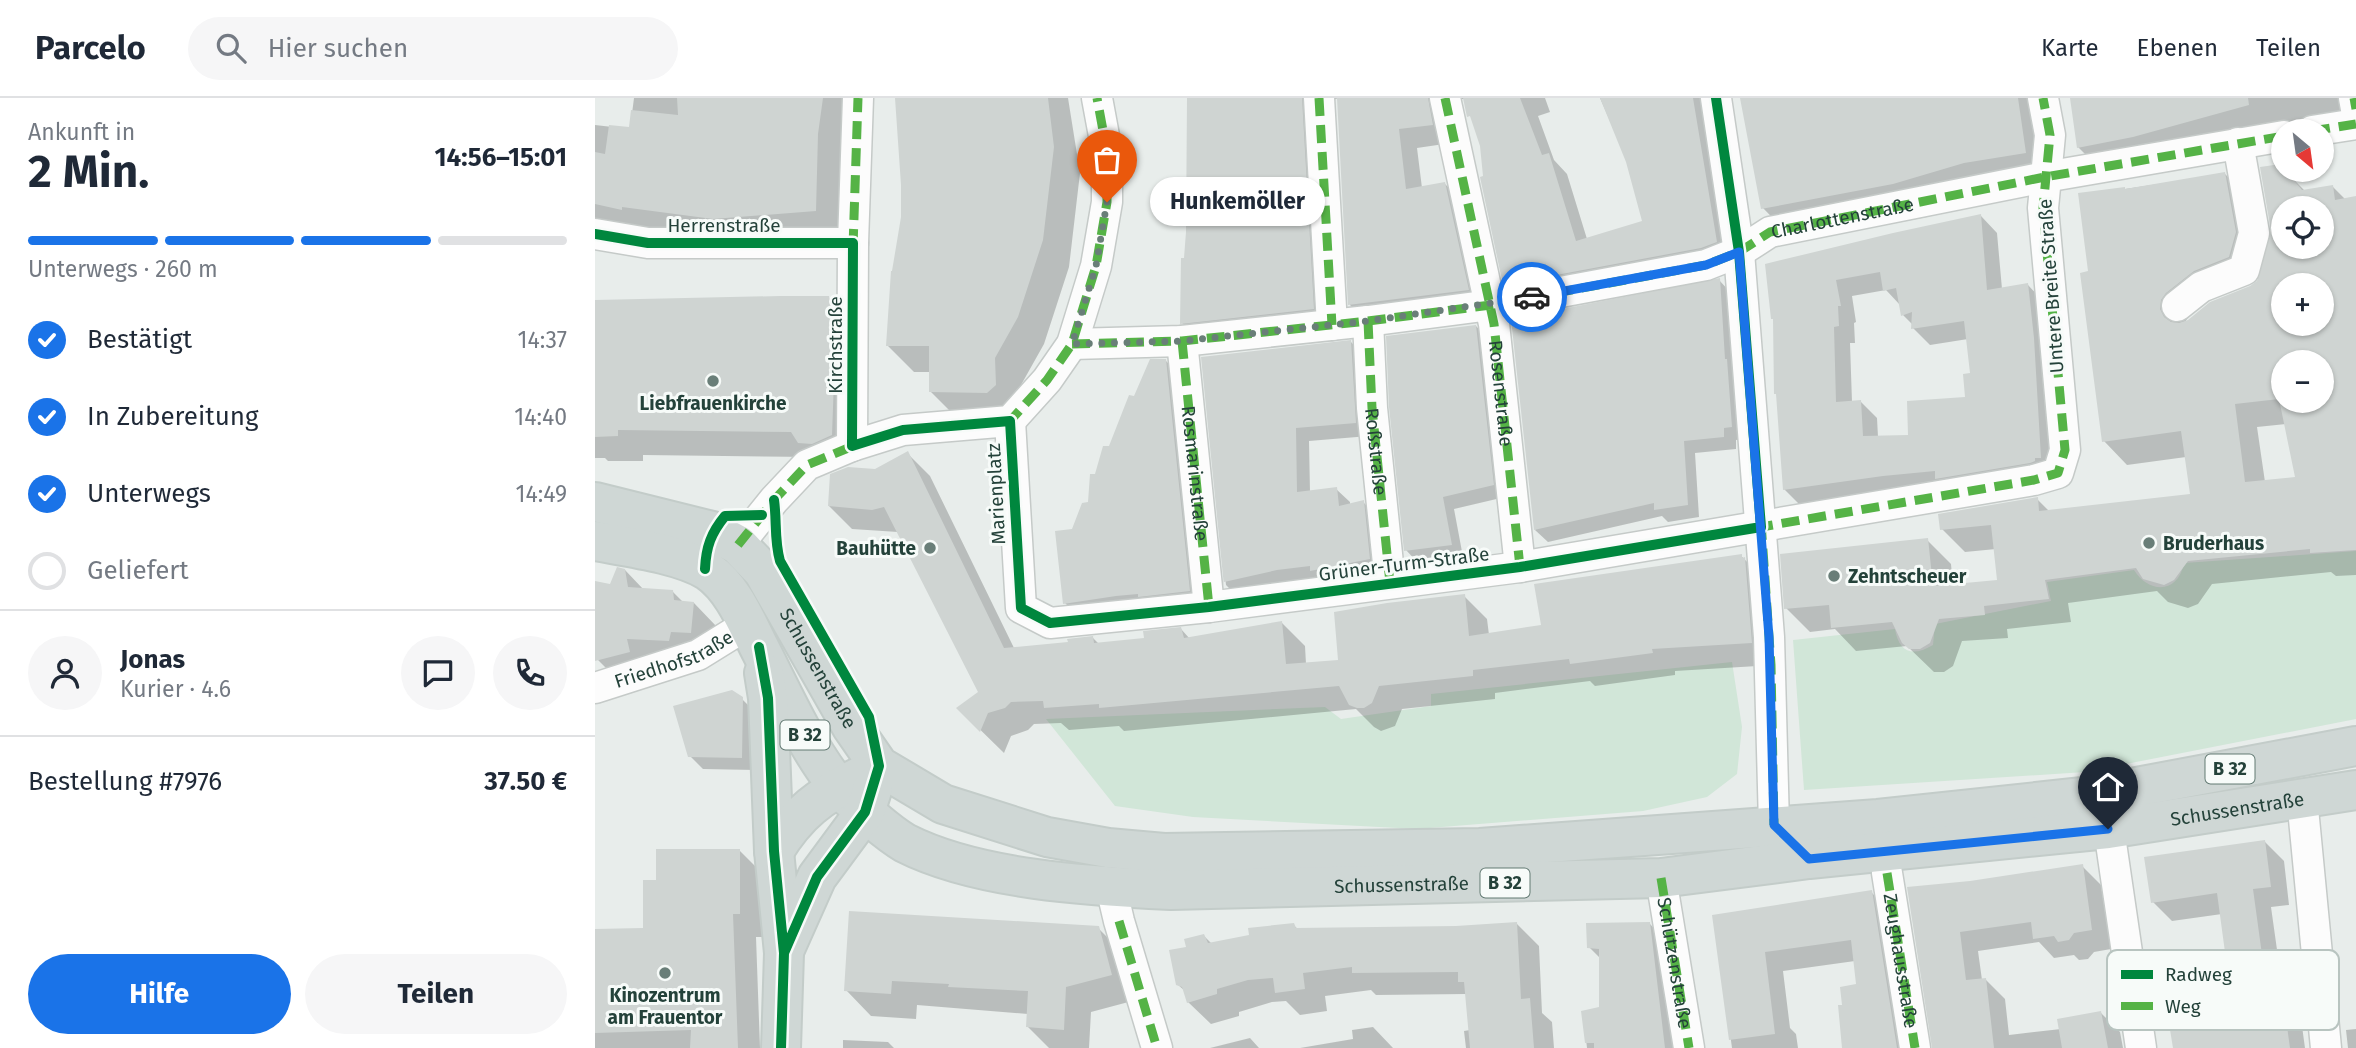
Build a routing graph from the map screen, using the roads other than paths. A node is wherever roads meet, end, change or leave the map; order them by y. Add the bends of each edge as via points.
1 (858, 98) edge
2 (1097, 98) edge
3 (1319, 98) edge
4 (1445, 98) edge
5 (1716, 98) edge
6 (2043, 98) edge
7 (2354, 98) edge
8 (2356, 109) edge
9 (2356, 124) edge
10 (2335, 127) edge
11 (2271, 138) edge
12 (2238, 143) junction
13 (2045, 177) junction
14 (595, 234) edge
15 (853, 243) junction
16 (1739, 252) junction
17 (1491, 305) junction
18 (2177, 306) dead end
19 (1368, 321) junction
20 (1332, 325) junction
21 (1182, 341) junction
22 (1072, 344) junction
23 (1010, 421) junction
24 (852, 446) junction
25 (2059, 473) joint
26 (595, 502) edge
27 (1761, 527) junction
28 (595, 541) edge
29 (738, 545) junction
30 (1520, 567) junction
31 (715, 577) junction
32 (1389, 583) junction
33 (1209, 607) junction
34 (1050, 623) joint
35 (753, 636) junction
36 (595, 688) edge
37 (2356, 746) edge
38 (879, 766) junction
39 (2356, 789) edge
40 (2302, 798) junction
41 (852, 799) junction
42 (2106, 811) junction
43 (1774, 825) junction
44 (774, 851) junction
45 (1809, 859) junction
46 (1887, 873) dead end
47 (1111, 887) junction
48 (1663, 890) junction
49 (2127, 950) edge
50 (2317, 950) edge
51 (783, 953) junction
52 (2138, 1030) edge
53 (2324, 1030) edge
54 (781, 1048) edge
55 (1157, 1048) edge
56 (1689, 1048) edge
57 (1915, 1048) edge
58 (2141, 1048) edge
59 (2326, 1048) edge

1 - 15 street, Kirchstraße
2 - 22 street, Marienplatz via 1107,152 1107,202 1096,266
3 - 20 street
4 - 17 street, Rosenstraße
5 - 16 street
6 - 13 street, Untere Breite Straße via 2050,135
7 - 8 street
9 - 10 street
11 - 12 street, Charlottenstraße
12 - 13 street, Charlottenstraße
12 - 18 street via 2254,233 2243,270 2201,287
13 - 16 street, Charlottenstraße via 1770,232
13 - 25 street, Untere Breite Straße via 2043,208 2065,450
14 - 15 street, Herrenstraße via 648,243
15 - 24 street, Kirchstraße
16 - 17 street, Charlottenstraße via 1706,265
16 - 27 street
17 - 19 street, Charlottenstraße
17 - 30 street, Rosenstraße
19 - 20 street, Charlottenstraße
19 - 32 street, Roßstraße
20 - 21 street, Charlottenstraße
21 - 22 street, Charlottenstraße
21 - 33 street, Rosmarinstraße
22 - 23 street, Marienplatz
23 - 24 street, Marienplatz via 903,430
23 - 34 street, Marienplatz via 1021,608
24 - 29 street, Marienplatz via 807,465
25 - 27 street, Grüner-Turm-Straße
26 - 29 main road, B 32 via 712,531
27 - 30 street, Grüner-Turm-Straße
27 - 43 street via 1771,665
28 - 31 main road, B 32 via 657,553 705,569
29 - 31 main road
29 - 38 main road, Schussenstraße / B 32 via 763,570
30 - 32 street, Grüner-Turm-Straße
31 - 35 main road, Schussenstraße / B 32
32 - 33 street, Grüner-Turm-Straße
33 - 34 street, Grüner-Turm-Straße
35 - 36 street, Friedhofstraße
35 - 41 main road, Schussenstraße / B 32 via 813,752
35 - 44 main road via 768,698
37 - 42 main road, Schussenstraße / B 32
38 - 41 main road
38 - 43 main road, Schussenstraße / B 32 via 943,804 1047,838 1164,853 1480,848
39 - 40 main road, Schussenstraße / B 32
40 - 42 main road, Schussenstraße / B 32
40 - 50 street
41 - 44 main road via 804,810
41 - 47 main road, Schussenstraße / B 32 via 905,843 971,867
41 - 51 main road
42 - 43 main road, Schussenstraße / B 32
42 - 45 main road, Schussenstraße / B 32
42 - 49 street
43 - 45 street
44 - 51 main road
45 - 48 main road, Schussenstraße / B 32
46 - 57 street, Zeughausstraße
47 - 48 main road, Schussenstraße / B 32
47 - 55 street
48 - 56 street, Schützenstraße
51 - 54 main road
52 - 58 street
53 - 59 street

